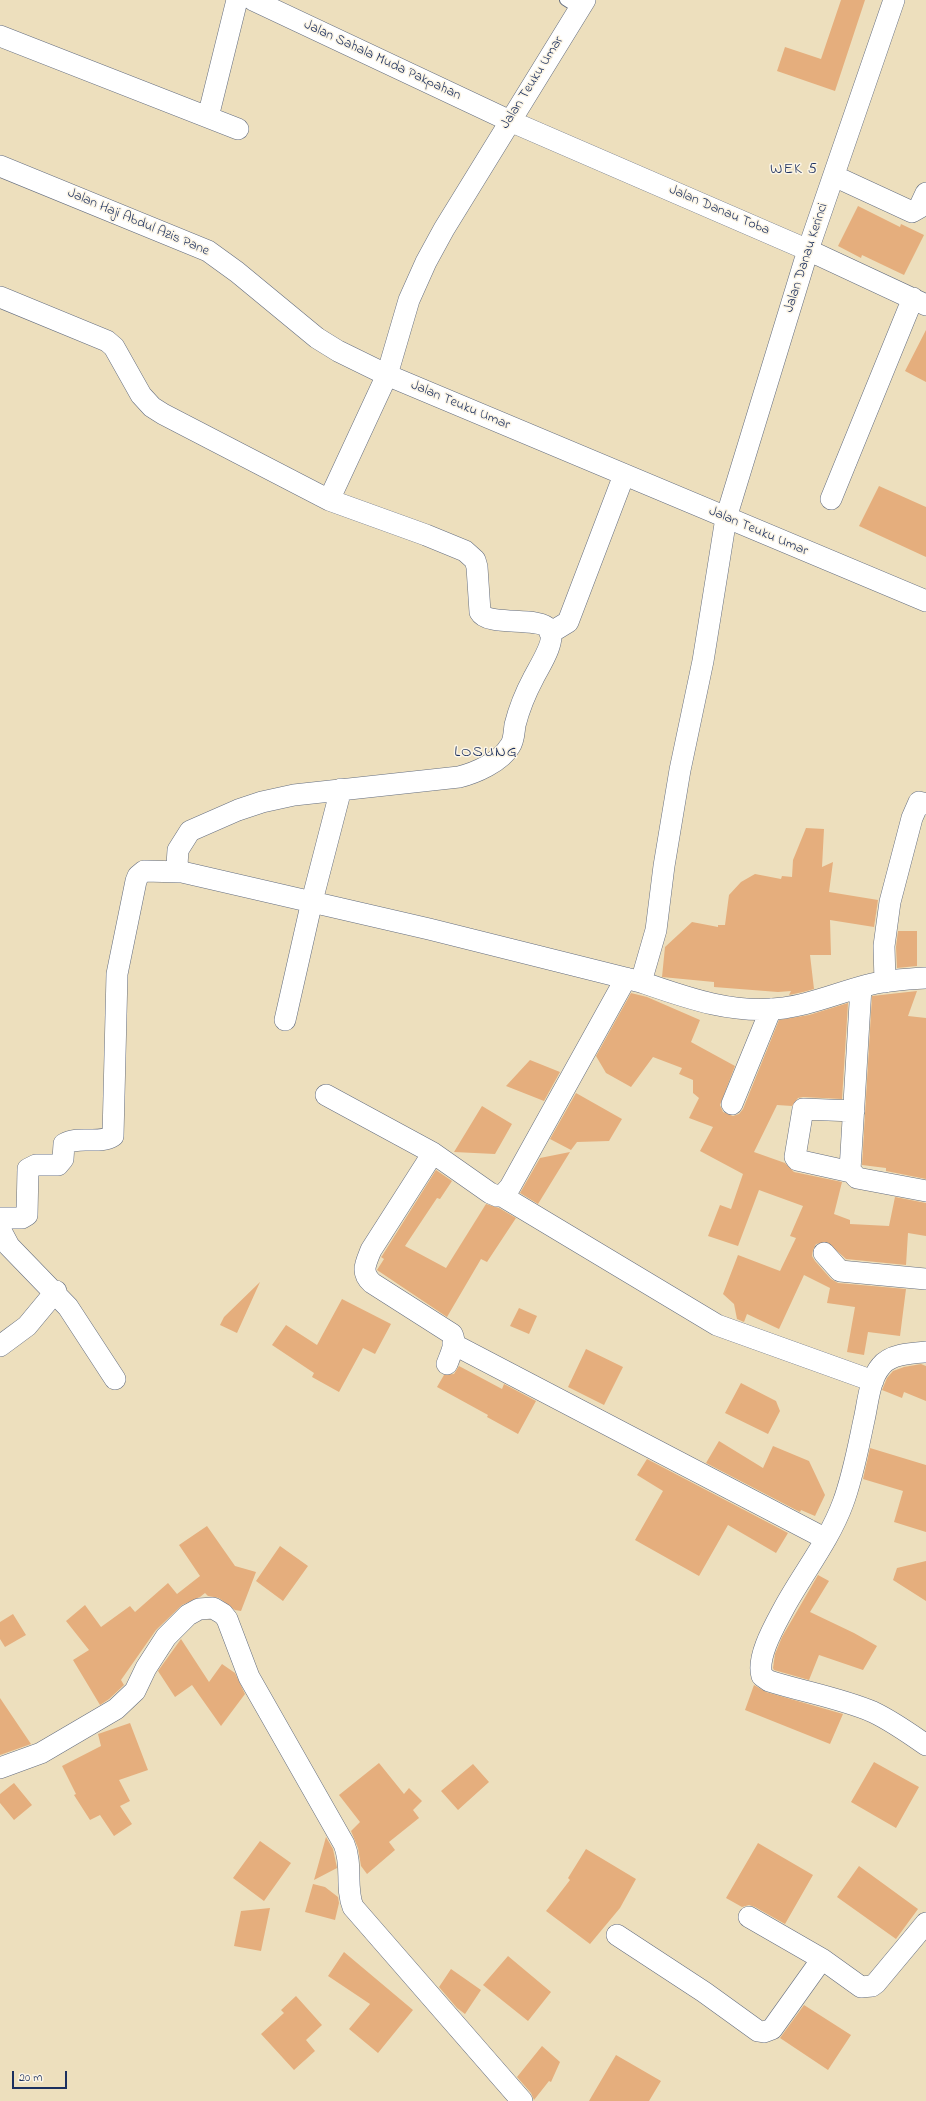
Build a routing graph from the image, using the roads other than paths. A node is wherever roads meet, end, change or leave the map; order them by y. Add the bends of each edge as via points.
1 (237, 0) edge
2 (253, 0) edge
3 (894, 0) edge
4 (576, 3) edge
5 (0, 36) edge
6 (208, 117) junction
7 (510, 121) junction
8 (238, 128) dead end
9 (0, 166) edge
10 (834, 176) junction
11 (926, 193) edge
12 (808, 250) junction
13 (0, 298) edge
14 (920, 302) edge
15 (387, 375) junction
16 (624, 475) junction
17 (831, 499) dead end
18 (329, 500) junction
19 (726, 518) junction
20 (926, 602) edge
21 (550, 633) junction
22 (341, 789) junction
23 (926, 804) edge
24 (182, 872) junction
25 (312, 901) junction
26 (926, 978) edge
27 (634, 980) junction
28 (885, 982) junction
29 (861, 987) junction
30 (771, 1009) junction
31 (285, 1020) dead end
32 (326, 1095) dead end
33 (732, 1104) dead end
34 (854, 1111) junction
35 (433, 1153) junction
36 (851, 1172) junction
37 (926, 1191) edge
38 (502, 1196) junction
39 (0, 1218) edge
40 (0, 1229) edge
41 (824, 1253) dead end
42 (926, 1279) edge
43 (56, 1291) junction
44 (453, 1344) junction
45 (0, 1346) edge
46 (926, 1352) edge
47 (447, 1364) dead end
48 (115, 1379) dead end
49 (873, 1380) junction
50 (826, 1539) junction
51 (926, 1745) edge
52 (0, 1768) edge
53 (749, 1916) dead end
54 (926, 1923) edge
55 (617, 1935) dead end
56 (822, 1959) junction
57 (522, 2101) edge

1 - 6 street
2 - 7 street, Jalan Sahala Muda Pakpahan
3 - 10 street, Jalan Danau Kerinci
4 - 7 street, Jalan Teuku Umar
5 - 6 street
6 - 8 street
7 - 12 street, Jalan Danau Toba
7 - 15 street, Jalan Teuku Umar via 426,262 409,300
9 - 15 street, Jalan Haji Abdul Azis Pane via 208,251 317,338
10 - 11 street via 912,212 919,208
10 - 12 street, Jalan Danau Kerinci
12 - 14 street, Jalan Danau Toba
12 - 19 street, Jalan Danau Kerinci
13 - 18 street via 101,337 114,347 141,395 152,407
14 - 17 street
15 - 16 street, Jalan Teuku Umar
15 - 18 street
16 - 19 street, Jalan Teuku Umar
16 - 21 street via 568,622
18 - 21 street via 465,551 475,560 477,567 482,615 492,619 545,626
19 - 20 street, Jalan Teuku Umar
19 - 27 street, Jalan Danau Kerinci via 703,661 680,770 656,930
21 - 22 street via 551,640 544,658 519,711 511,745 486,766 459,777
22 - 24 street via 262,802 200,825 190,831 178,850 177,865
22 - 25 street
23 - 28 street via 919,802 912,818 890,902 884,946
24 - 25 street
24 - 39 street via 144,871 136,881 117,974 113,1136 106,1140 71,1140 64,1144 63,1159 58,1165 36,1164 28,1169 27,1206 22,1218
25 - 27 street
25 - 31 street
26 - 28 street
27 - 30 street via 713,1005
27 - 38 street, Jalan Danau Kerinci via 510,1187
28 - 29 street
29 - 30 street via 822,999
29 - 34 street
30 - 33 street
32 - 35 street
34 - 36 street
34 - 36 street via 803,1109 795,1157 797,1160
35 - 38 street via 490,1193
35 - 44 street via 371,1250 364,1271 372,1283 449,1331 454,1337
36 - 37 street via 857,1178
38 - 49 street via 717,1325
40 - 43 street via 9,1246
41 - 42 street via 840,1271
43 - 45 street via 27,1326
43 - 48 street
44 - 47 street
44 - 50 street
46 - 49 street via 890,1359 880,1366
49 - 50 street via 855,1464 836,1521
50 - 51 street via 772,1631 760,1666 762,1676 769,1681 822,1694 873,1712
52 - 57 street via 40,1753 116,1709 136,1691 146,1668 166,1637 188,1615 206,1608 218,1610 227,1619 249,1677 344,1844 349,1858 350,1897 353,1907
53 - 56 street
54 - 56 street via 872,1986 861,1987
55 - 56 street via 758,2031 764,2032 772,2029

